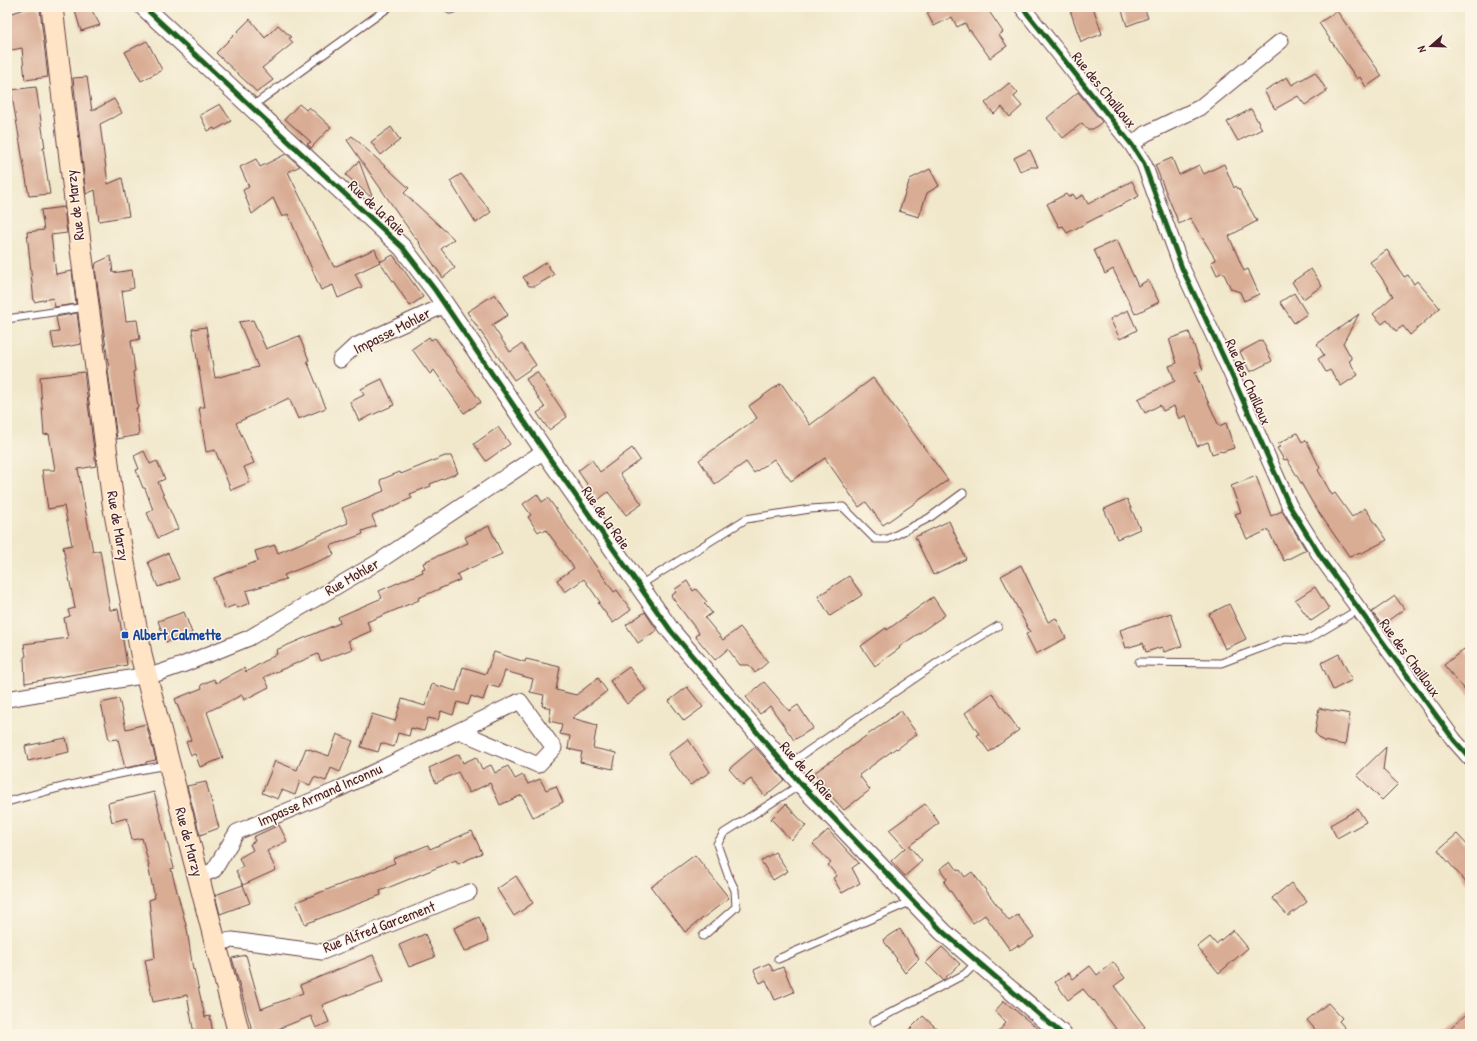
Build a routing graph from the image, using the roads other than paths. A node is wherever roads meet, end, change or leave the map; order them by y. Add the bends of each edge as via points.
1 (52, 7) edge
2 (144, 7) edge
3 (389, 7) edge
4 (447, 7) edge
5 (459, 7) edge
6 (1022, 7) edge
7 (1281, 41) dead end
8 (251, 107) junction
9 (1132, 144) junction
10 (445, 305) junction
11 (88, 306) junction
12 (7, 319) edge
13 (340, 360) dead end
14 (544, 451) junction
15 (963, 493) dead end
16 (639, 586) junction
17 (1359, 609) junction
18 (998, 626) dead end
19 (1139, 662) dead end
20 (146, 675) junction
21 (7, 699) edge
22 (459, 731) junction
23 (1470, 758) edge
24 (169, 764) junction
25 (786, 766) junction
26 (801, 784) junction
27 (7, 802) edge
28 (198, 877) junction
29 (469, 892) dead end
30 (913, 901) junction
31 (703, 936) dead end
32 (215, 943) junction
33 (778, 959) dead end
34 (978, 962) junction
35 (873, 1022) dead end
36 (239, 1034) edge
37 (1062, 1034) edge

1 - 11 main road, Rue de Marzy
2 - 8 street, Rue de la Raie
3 - 8 lane
4 - 5 lane via 450,10
6 - 9 street, Rue des Chailloux
7 - 9 street via 1199,108 1145,134
8 - 10 street, Rue de la Raie via 403,248
9 - 17 street, Rue des Chailloux via 1144,164 1182,268 1289,505
10 - 13 street, Impasse Mohler via 355,346
10 - 14 street, Rue de la Raie
11 - 12 lane
11 - 20 main road, Rue de Marzy via 113,503
14 - 16 street, Rue de la Raie
14 - 20 street, Rue Mohler via 378,562 249,638 174,668
15 - 16 lane via 929,518 888,538 875,539 843,507 810,508 746,519
16 - 25 street, Rue de la Raie via 671,631
17 - 19 lane via 1307,640 1285,639 1221,663
17 - 23 street, Rue des Chailloux via 1454,740
18 - 25 lane via 940,661
20 - 21 street, Rue Mohler
20 - 24 main road, Rue de Marzy
22 - 22 street, Impasse Armand Inconnu via 520,701 554,748 538,765
22 - 28 street, Impasse Armand Inconnu via 337,790 237,832 214,870
24 - 27 lane
24 - 28 main road, Rue de Marzy
25 - 26 street, Rue de la Raie
26 - 30 street, Rue de la Raie
26 - 31 lane via 724,833 717,844 735,890 736,907
28 - 32 main road, Rue de Marzy
29 - 32 street, Rue Alfred Garcement via 322,952 232,940
30 - 33 lane
30 - 34 street, Rue de la Raie via 943,932
32 - 36 main road, Rue de Marzy
34 - 35 lane via 965,974
34 - 37 street, Rue de la Raie

